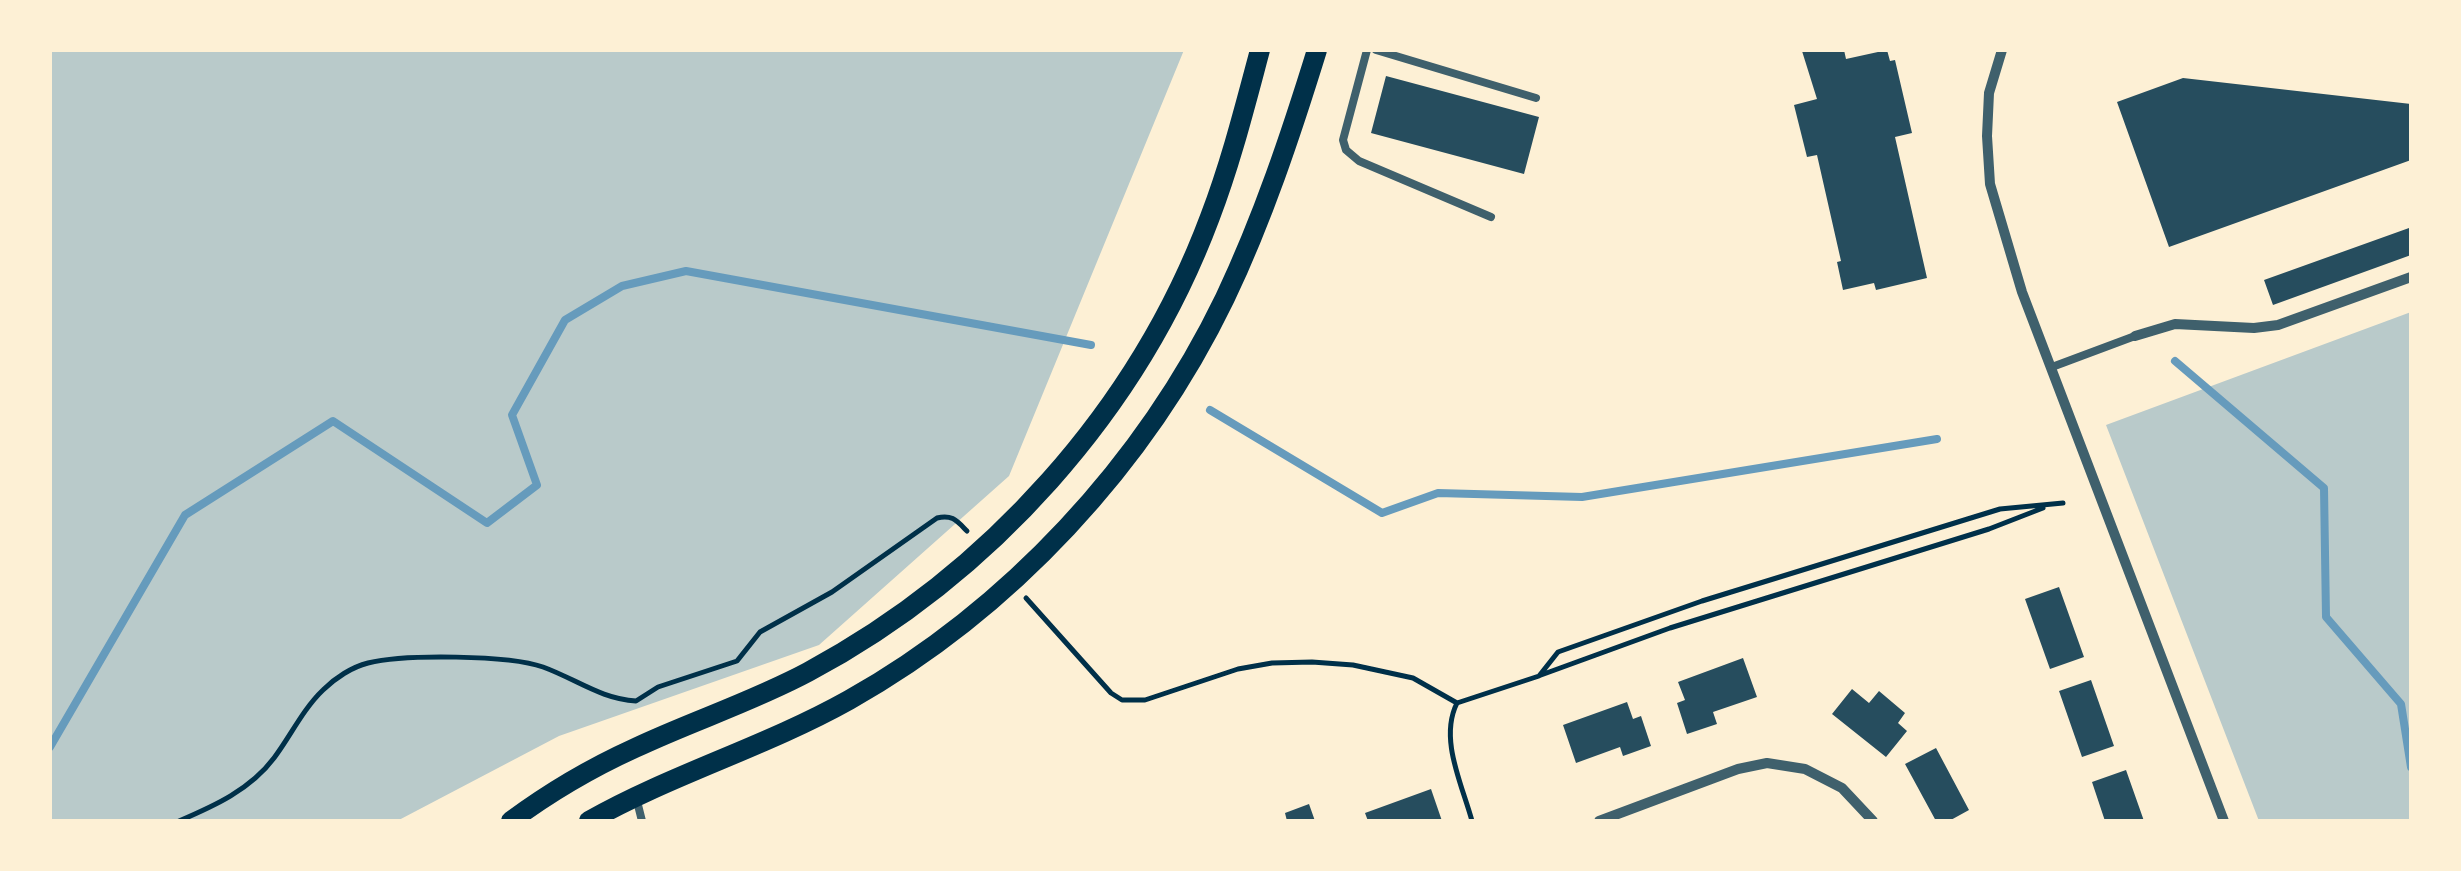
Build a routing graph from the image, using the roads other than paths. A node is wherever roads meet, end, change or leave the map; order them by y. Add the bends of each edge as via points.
1 (1260, 50) edge
2 (1318, 50) edge
3 (1367, 50) edge
4 (1376, 50) edge
5 (2002, 50) edge
6 (1536, 98) dead end
7 (1491, 217) dead end
8 (2411, 276) edge
9 (2135, 336) joint
10 (2052, 367) junction
11 (636, 796) junction
12 (511, 821) edge
13 (589, 821) edge
14 (642, 821) edge
15 (1600, 821) edge
16 (1873, 821) edge
17 (2224, 821) edge

1 - 12 main road via 1210,218 1160,326 1044,488 956,572 864,641 753,699 584,772
2 - 11 main road via 1217,313 1142,434 1054,541 930,648 854,697
3 - 7 lane via 1346,150
4 - 6 lane
5 - 10 street via 1986,136 1990,184
8 - 9 street via 2278,325 2175,324
9 - 10 lane
10 - 17 street
11 - 13 main road
11 - 14 lane
15 - 16 street via 1767,763 1805,769 1842,788

